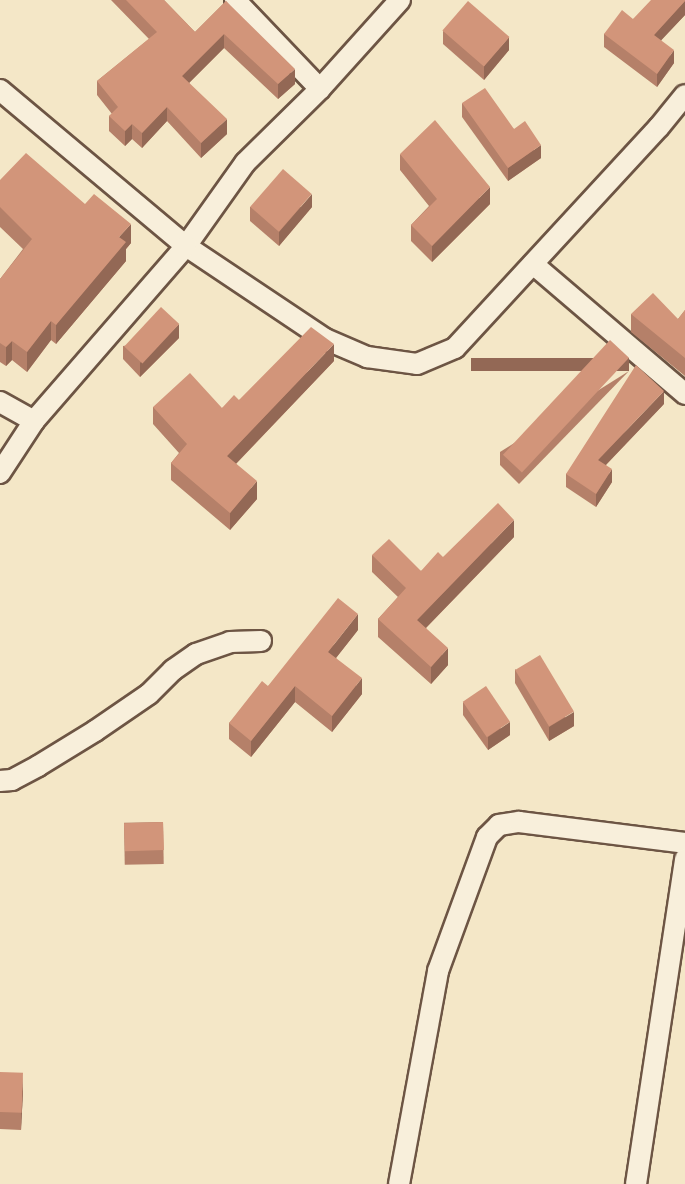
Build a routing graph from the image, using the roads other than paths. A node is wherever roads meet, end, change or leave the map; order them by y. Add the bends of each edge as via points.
1 (235, 0) edge
2 (400, 0) edge
3 (320, 89) junction
4 (0, 90) edge
5 (685, 95) edge
6 (186, 246) junction
7 (533, 264) junction
8 (685, 394) edge
9 (0, 402) edge
10 (34, 421) junction
11 (0, 473) edge
12 (261, 641) dead end
13 (0, 781) edge
14 (685, 843) edge
15 (684, 868) edge
16 (399, 1184) edge
17 (636, 1184) edge

1 - 3 street
2 - 3 street
3 - 6 street via 245,162
4 - 6 street
5 - 7 street
6 - 7 street via 325,339 367,357 417,364 455,348
6 - 10 street
7 - 8 street
9 - 10 street
10 - 11 street
12 - 13 street via 230,642 196,654 149,694 95,731 12,780
14 - 16 street via 519,822 499,825 487,837 438,971
15 - 17 street

